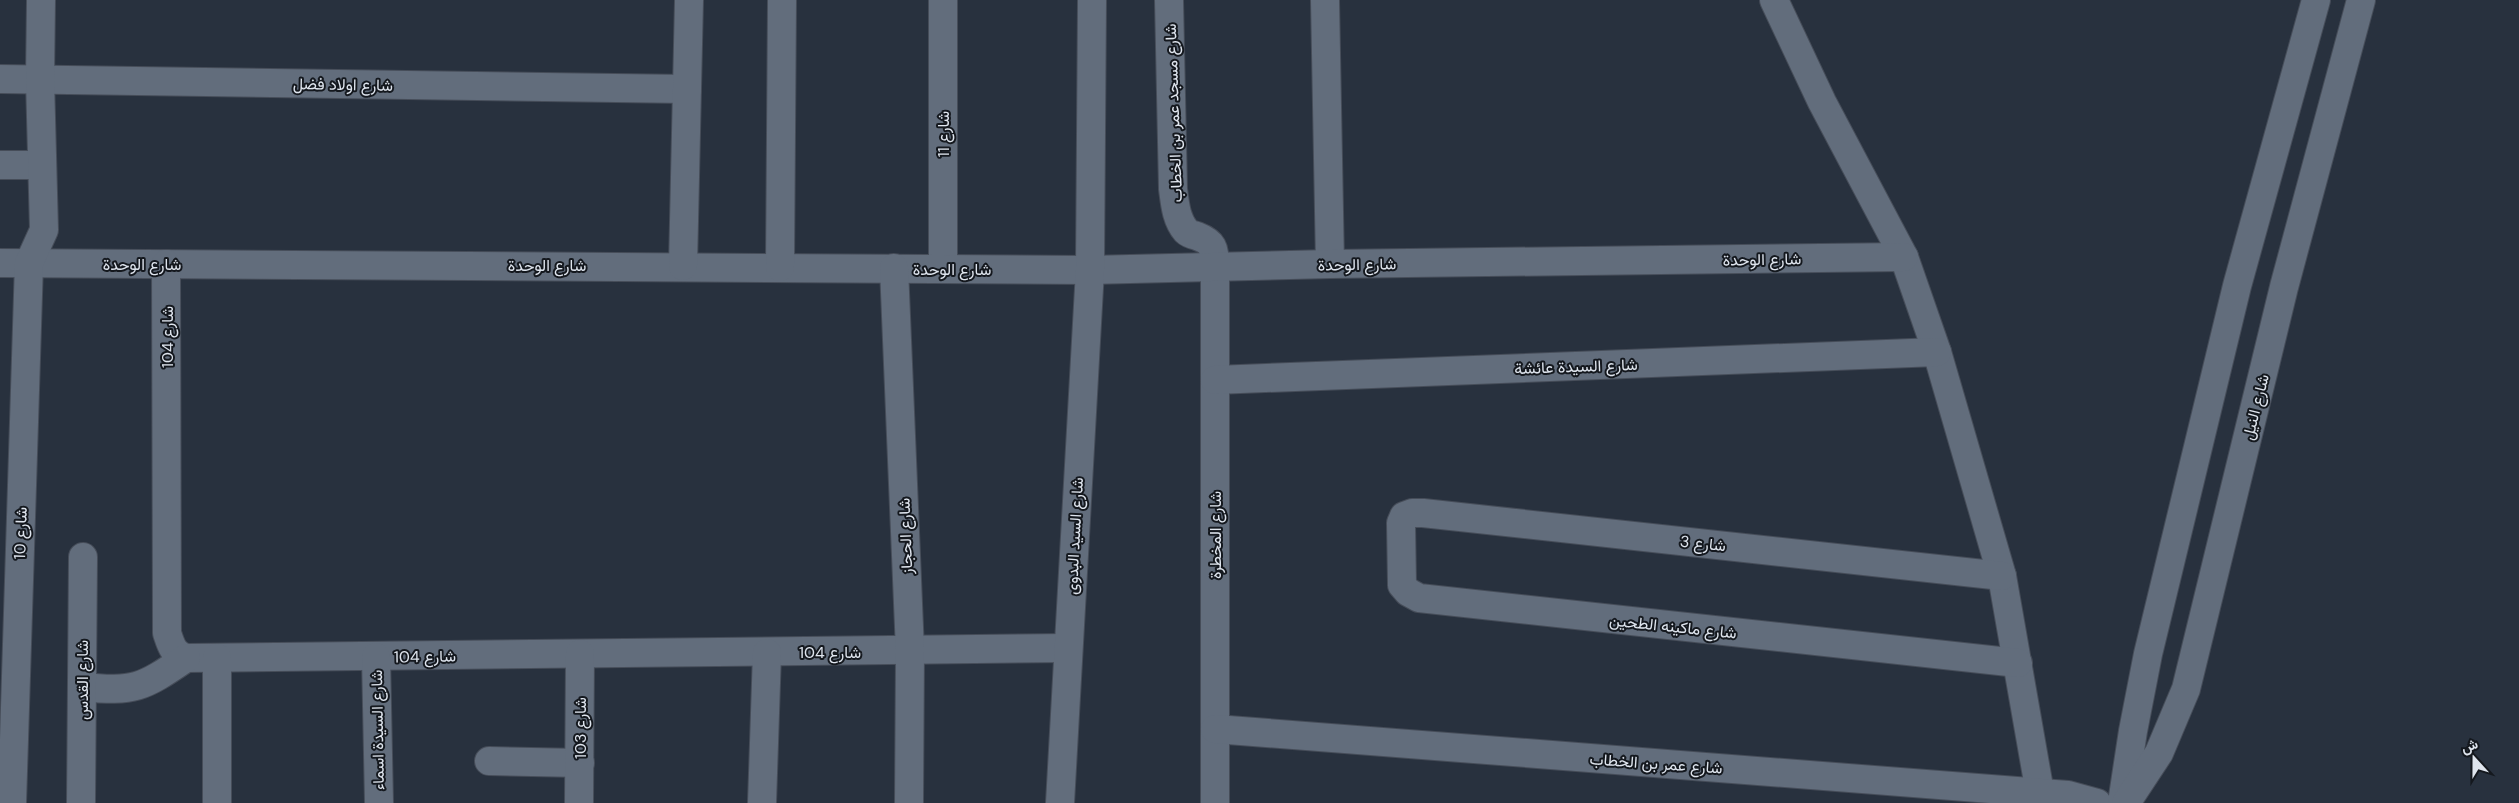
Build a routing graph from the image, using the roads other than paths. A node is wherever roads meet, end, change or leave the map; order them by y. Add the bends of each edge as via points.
1 (41, 0) edge
2 (689, 0) edge
3 (782, 0) edge
4 (943, 0) edge
5 (1092, 0) edge
6 (1169, 0) edge
7 (1325, 0) edge
8 (1774, 0) edge
9 (2316, 0) edge
10 (2361, 0) edge
11 (0, 79) edge
12 (40, 80) junction
13 (686, 89) junction
14 (0, 165) edge
15 (42, 165) junction
16 (1904, 257) junction
17 (0, 263) edge
18 (29, 263) junction
19 (166, 264) junction
20 (1330, 264) junction
21 (683, 266) junction
22 (780, 267) junction
23 (1215, 267) junction
24 (894, 268) junction
25 (943, 268) junction
26 (1090, 270) junction
27 (1936, 352) junction
28 (1215, 380) junction
29 (1404, 516) joint
30 (83, 557) dead end
31 (2002, 576) junction
32 (1068, 648) junction
33 (910, 652) junction
34 (767, 653) junction
35 (580, 654) junction
36 (376, 657) junction
37 (186, 658) junction
38 (217, 658) junction
39 (2018, 663) junction
40 (82, 688) junction
41 (1215, 729) junction
42 (489, 761) dead end
43 (580, 763) junction
44 (2040, 793) junction
45 (2067, 799) edge
46 (12, 803) edge
47 (81, 803) edge
48 (217, 803) edge
49 (379, 803) edge
50 (580, 803) edge
51 (762, 803) edge
52 (909, 803) edge
53 (1060, 803) edge
54 (1215, 803) edge
55 (2097, 803) edge
56 (2122, 803) edge
57 (2126, 803) edge

1 - 12 street
2 - 13 street
3 - 22 street
4 - 25 street, شارع 11
5 - 26 street, شارع السيد البدوى
6 - 23 street, شارع مسجد عمر بن الخطاب via 1173,189 1178,217 1187,232 1208,240 1213,247
7 - 20 street
8 - 16 street via 1822,102
9 - 56 street via 2232,306 2148,654
10 - 57 street, شارع النيل via 2284,287 2186,689 2159,753
11 - 12 street, شارع اولاد فضل
12 - 13 street, شارع اولاد فضل
12 - 15 street
13 - 21 street
14 - 15 street
15 - 18 street via 44,230
16 - 20 street, شارع الوحدة
16 - 27 street
17 - 18 street, شارع الوحدة
18 - 19 street, شارع الوحدة
18 - 46 street, شارع 10
19 - 21 street, شارع الوحدة
19 - 37 street, شارع 104 via 167,632 172,648 178,656
20 - 23 street, شارع الوحدة
21 - 22 street, شارع الوحدة
22 - 24 street, شارع الوحدة
23 - 26 street, شارع الوحدة
23 - 28 street, شارع المخطرة
24 - 25 street, شارع الوحدة
24 - 33 street, شارع الحجاز
25 - 26 street, شارع الوحدة
26 - 32 street, شارع السيد البدوى
27 - 28 street, شارع السيدة عائشة
27 - 31 street
28 - 41 street, شارع المخطرة
29 - 31 street, شارع 3 via 1423,513
29 - 39 street, شارع ماكينه الطحين via 1401,523 1400,574 1408,592 1419,598
30 - 40 street, شارع القدس
31 - 39 street
32 - 33 street, شارع 104
32 - 53 street, شارع السيد البدوى
33 - 34 street, شارع 104
33 - 52 street, شارع الحجاز
34 - 35 street, شارع 104
34 - 51 street
35 - 36 street, شارع 104
35 - 43 street, شارع 103
36 - 38 street, شارع 104
36 - 49 street, شارع السيدة اسماء
37 - 38 street, شارع 104
37 - 40 street via 142,686 115,690
38 - 48 street
39 - 44 street
40 - 47 street, شارع القدس
41 - 44 street, شارع عمر بن الخطاب
41 - 54 street, شارع المخطرة
42 - 43 street
43 - 50 street, شارع 103
44 - 45 street, شارع عمر بن الخطاب
45 - 55 street, شارع عمر بن الخطاب

